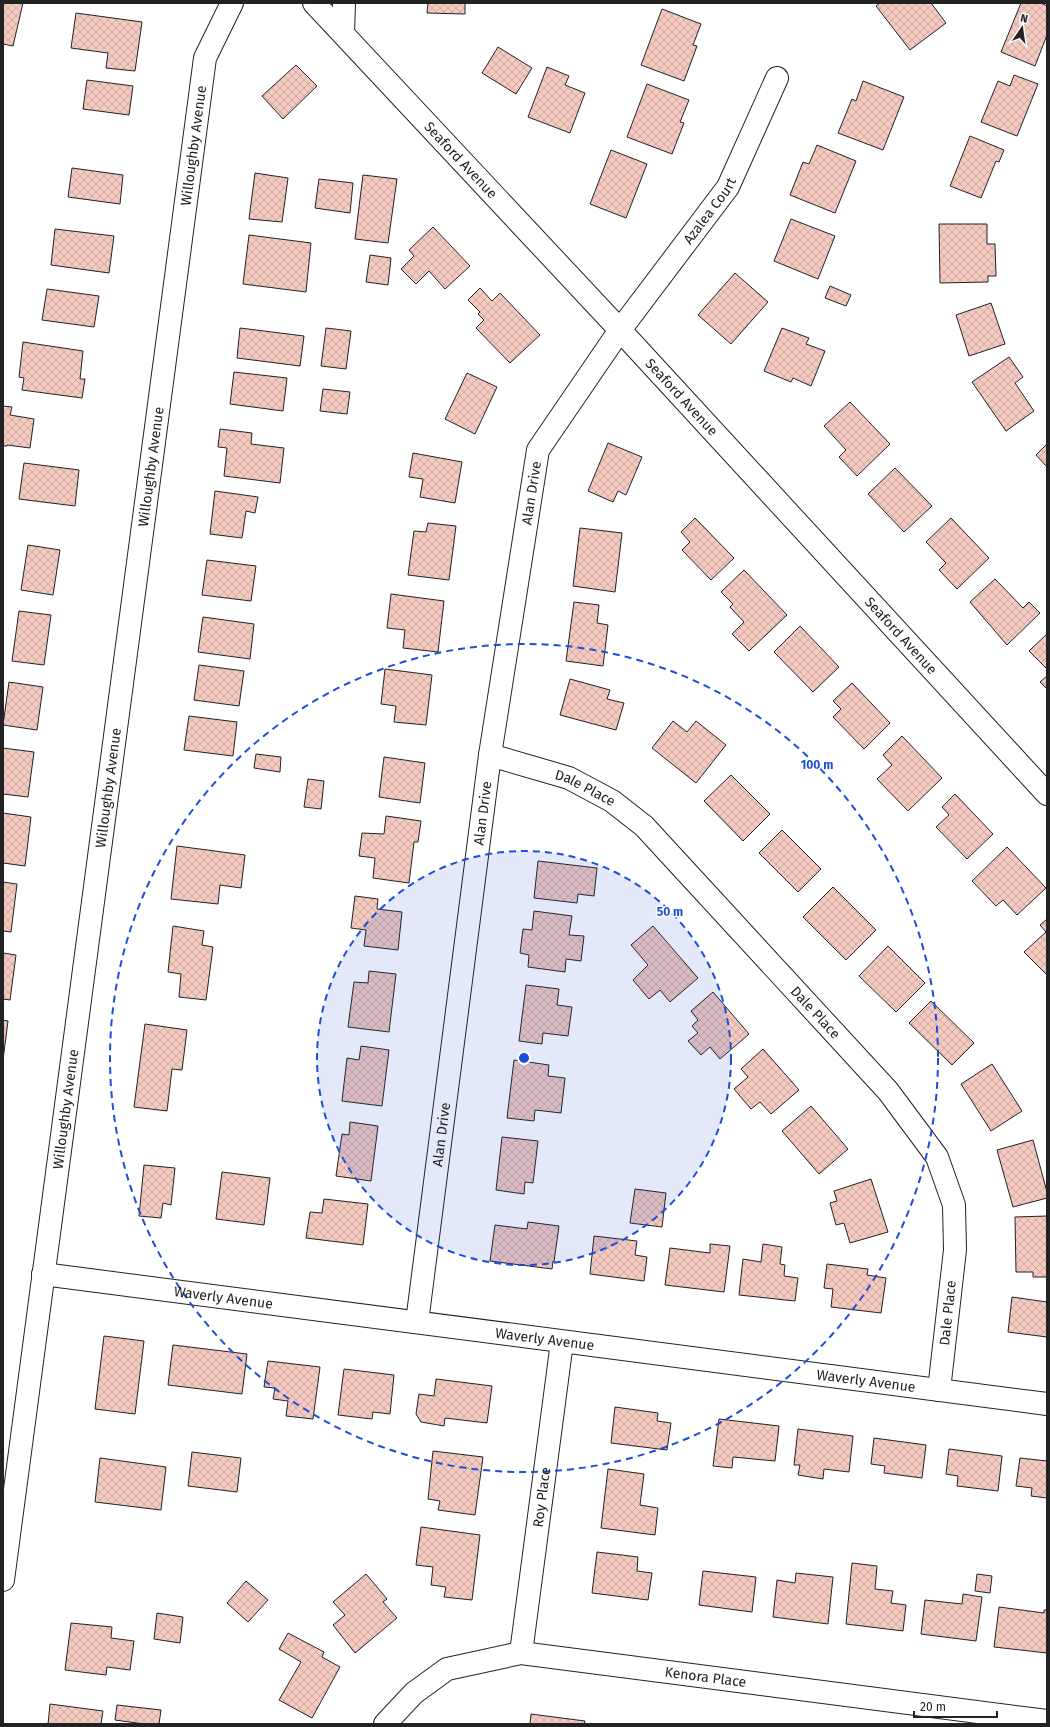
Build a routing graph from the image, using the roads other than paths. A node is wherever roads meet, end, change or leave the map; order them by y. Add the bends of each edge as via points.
1 (232, 3) edge
2 (314, 3) edge
3 (344, 3) edge
4 (343, 33) junction
5 (777, 78) dead end
6 (620, 330) junction
7 (490, 755) junction
8 (1047, 794) edge
9 (43, 1274) junction
10 (417, 1322) junction
11 (562, 1342) junction
12 (939, 1390) junction
13 (1047, 1404) edge
14 (3, 1580) edge
15 (521, 1654) junction
16 (1047, 1721) edge
17 (385, 1724) edge

1 - 9 street, Willoughby Avenue via 205,58
2 - 4 street, Seaford Avenue
3 - 4 street
4 - 6 street, Seaford Avenue
5 - 6 street, Azalea Court via 728,186
6 - 7 street, Alan Drive via 538,450
6 - 8 street, Seaford Avenue
7 - 10 street, Alan Drive
7 - 12 street, Dale Place via 569,778 612,801 644,826 888,1091 936,1157 954,1205 955,1250
9 - 10 street, Waverly Avenue
9 - 14 street, Willoughby Avenue
10 - 11 street, Waverly Avenue
11 - 12 street, Waverly Avenue
11 - 15 street, Roy Place
12 - 13 street, Waverly Avenue
15 - 16 street, Kenora Place
15 - 17 street, Kenora Place via 447,1670 414,1693

